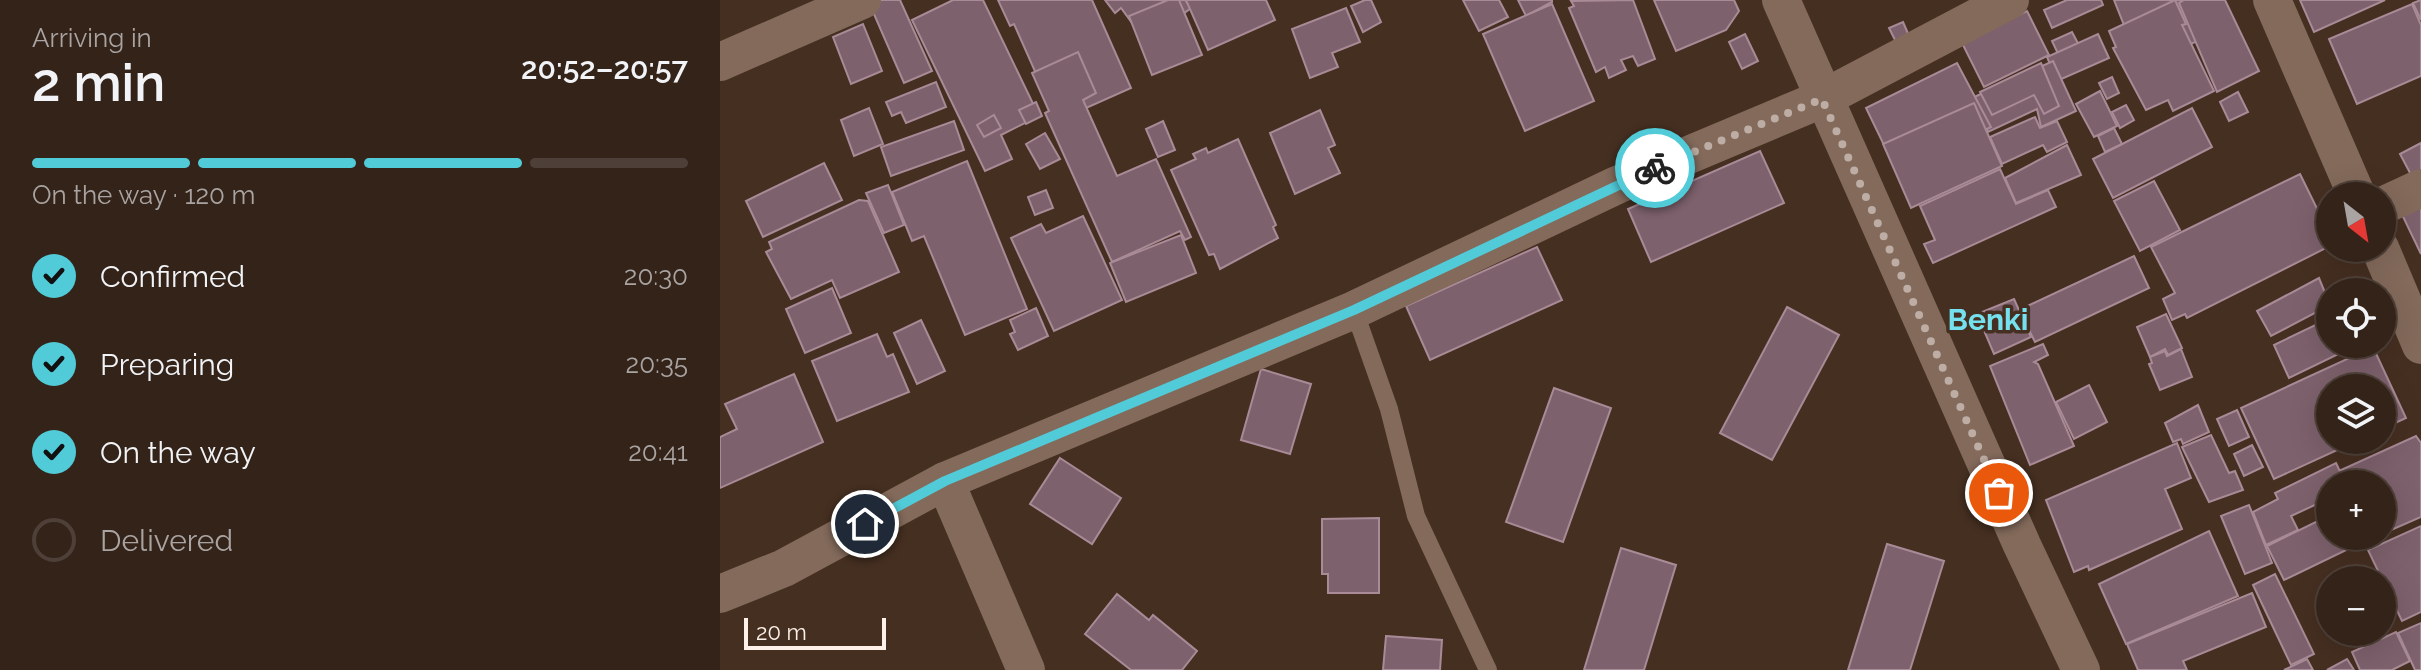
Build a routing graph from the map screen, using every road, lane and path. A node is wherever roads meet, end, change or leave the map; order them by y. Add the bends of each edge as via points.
1 (862, 0) edge
2 (1781, 0) edge
3 (2010, 0) edge
4 (2272, 0) edge
5 (720, 62) edge
6 (1822, 99) junction
7 (2351, 182) edge
8 (2421, 188) edge
9 (2396, 200) edge
10 (2386, 262) edge
11 (1354, 310) junction
12 (2421, 345) edge
13 (945, 481) junction
14 (720, 594) edge
15 (1026, 670) edge
16 (1488, 670) edge
17 (2081, 670) edge

1 - 5 street
2 - 6 street
3 - 6 street
4 - 7 street
6 - 11 street via 1617,185
6 - 17 street
8 - 9 street
10 - 12 street
11 - 13 street
11 - 16 lane via 1389,409 1416,516
13 - 14 street via 784,568
13 - 15 street

